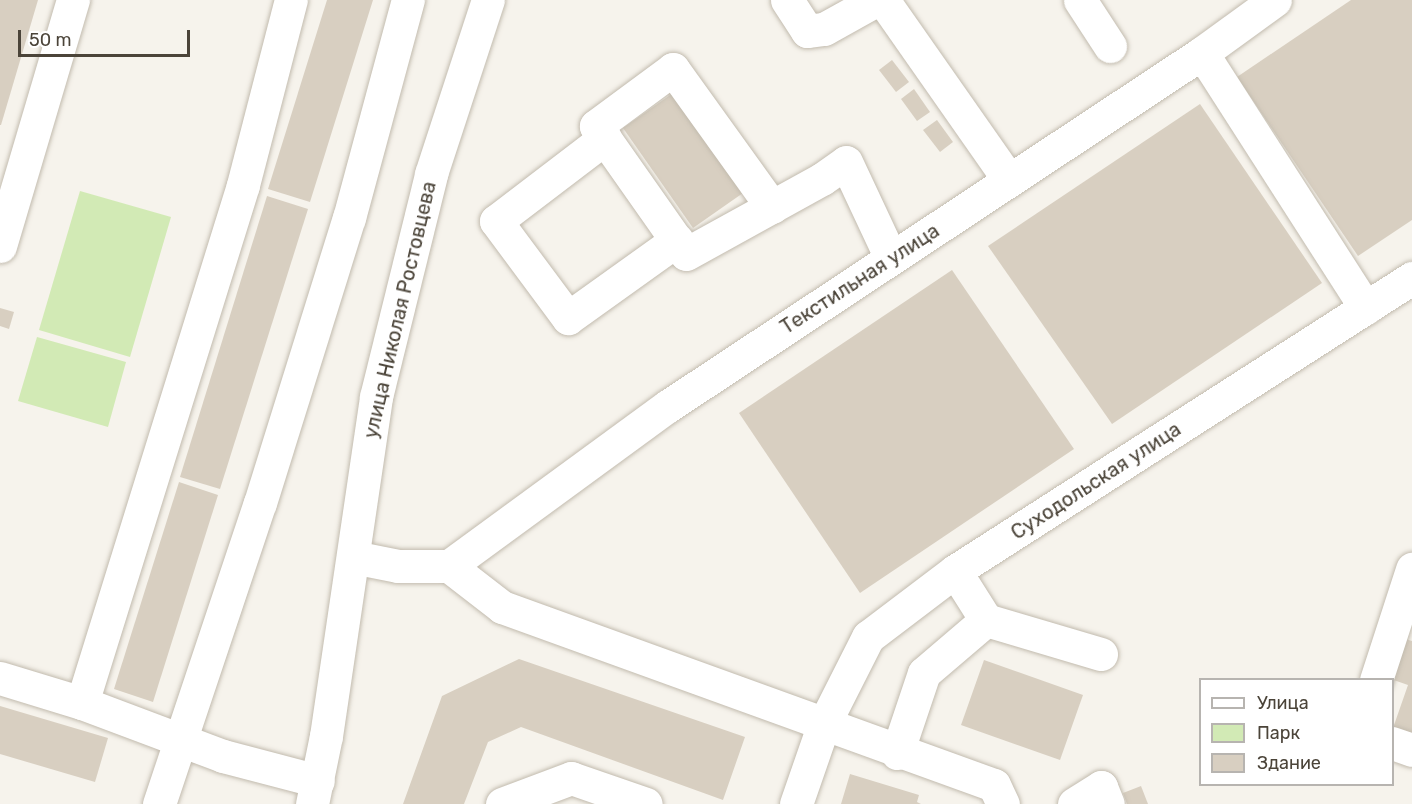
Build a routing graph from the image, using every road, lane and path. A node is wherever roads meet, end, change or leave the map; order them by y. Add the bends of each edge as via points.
1 (73, 0) edge
2 (291, 0) edge
3 (408, 0) edge
4 (488, 0) edge
5 (787, 0) edge
6 (876, 0) edge
7 (884, 0) edge
8 (1080, 0) edge
9 (1265, 3) edge
10 (1110, 46) dead end
11 (1202, 53) junction
12 (605, 138) junction
13 (1009, 180) junction
14 (772, 207) junction
15 (677, 240) junction
16 (0, 246) edge
17 (891, 258) junction
18 (1412, 278) edge
19 (1366, 308) junction
20 (353, 557) junction
21 (449, 566) junction
22 (1412, 569) edge
23 (955, 571) junction
24 (986, 620) junction
25 (1101, 654) dead end
26 (0, 678) edge
27 (1377, 678) edge
28 (82, 703) junction
29 (823, 726) junction
30 (179, 740) junction
31 (1394, 744) edge
32 (1412, 750) edge
33 (897, 753) junction
34 (315, 792) edge
35 (159, 804) edge
36 (502, 804) edge
37 (646, 804) edge
38 (796, 804) edge
39 (1002, 804) edge
40 (1074, 804) edge
41 (1108, 804) edge

1 - 16 street
2 - 28 street via 243,185
3 - 30 street via 335,264 260,503
4 - 20 street, улица Николая Ростовцева via 431,174 376,397
5 - 6 street via 807,31 824,29
7 - 13 street
8 - 10 street
9 - 11 street, Текстильная улица
11 - 13 street, Текстильная улица
11 - 19 street
12 - 14 street via 596,126 673,69
12 - 15 street
12 - 15 street via 496,221 568,318
13 - 17 street, Текстильная улица
14 - 15 street via 687,254
14 - 17 street via 846,162
17 - 21 street, Текстильная улица via 668,406
18 - 19 street, Суходольская улица
19 - 23 street, Суходольская улица
20 - 21 street via 398,566
20 - 34 street, улица Николая Ростовцева
21 - 29 street via 502,608
22 - 27 street
23 - 24 street
23 - 29 street, Суходольская улица via 868,637
24 - 25 street
24 - 33 street via 924,673
26 - 28 street
28 - 30 street
29 - 33 street
29 - 38 street, Суходольская улица
30 - 34 street
30 - 35 street
31 - 32 street
33 - 39 street via 994,785
36 - 37 street via 571,778
40 - 41 street via 1101,787

